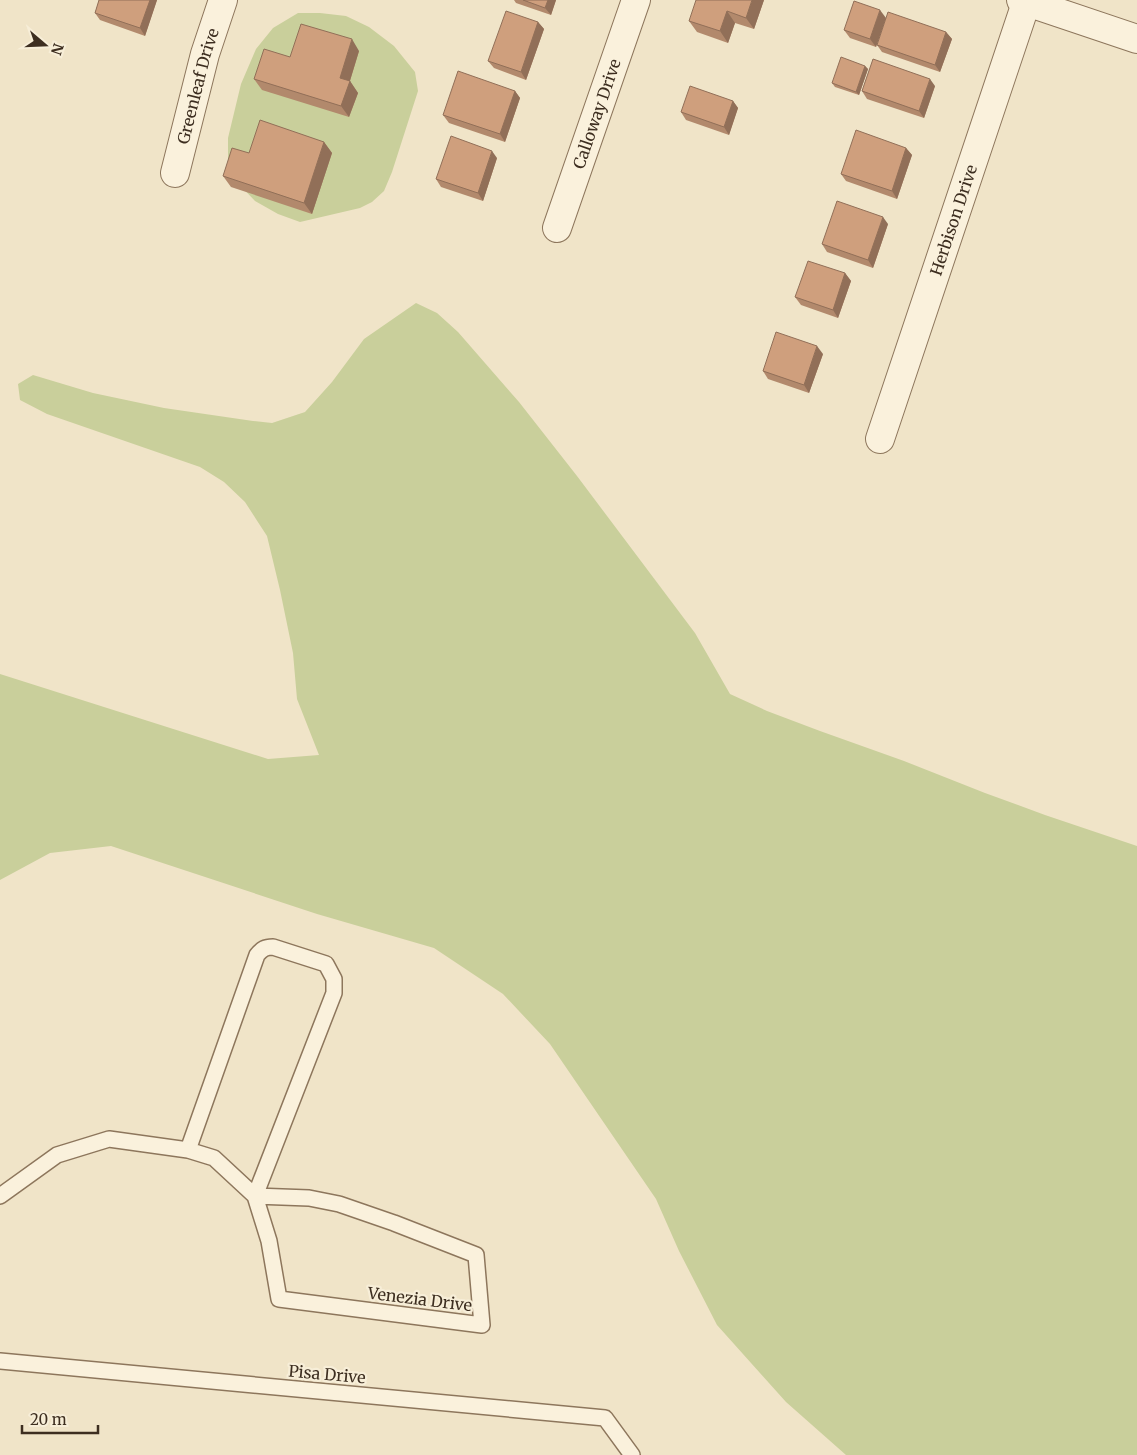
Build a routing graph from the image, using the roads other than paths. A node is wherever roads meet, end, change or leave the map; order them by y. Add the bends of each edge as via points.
1 (223, 0) edge
2 (636, 0) edge
3 (1025, 1) edge
4 (1137, 40) edge
5 (176, 173) dead end
6 (557, 228) dead end
7 (880, 439) dead end
8 (188, 1150) junction
9 (0, 1196) edge
10 (255, 1196) junction
11 (0, 1361) edge
12 (632, 1455) edge

1 - 5 street, Greenleaf Drive via 205,54
2 - 6 street, Calloway Drive
3 - 4 street
3 - 7 street, Herbison Drive
8 - 9 lane, Venezia Drive via 109,1139 57,1155
8 - 10 lane, Venezia Drive via 214,1158
8 - 10 lane via 257,955 266,947 273,947 326,964 334,979 334,992
10 - 10 lane, Venezia Drive via 270,1241 280,1299 482,1325 476,1255 339,1204 309,1198
11 - 12 lane, Pisa Drive via 605,1418

